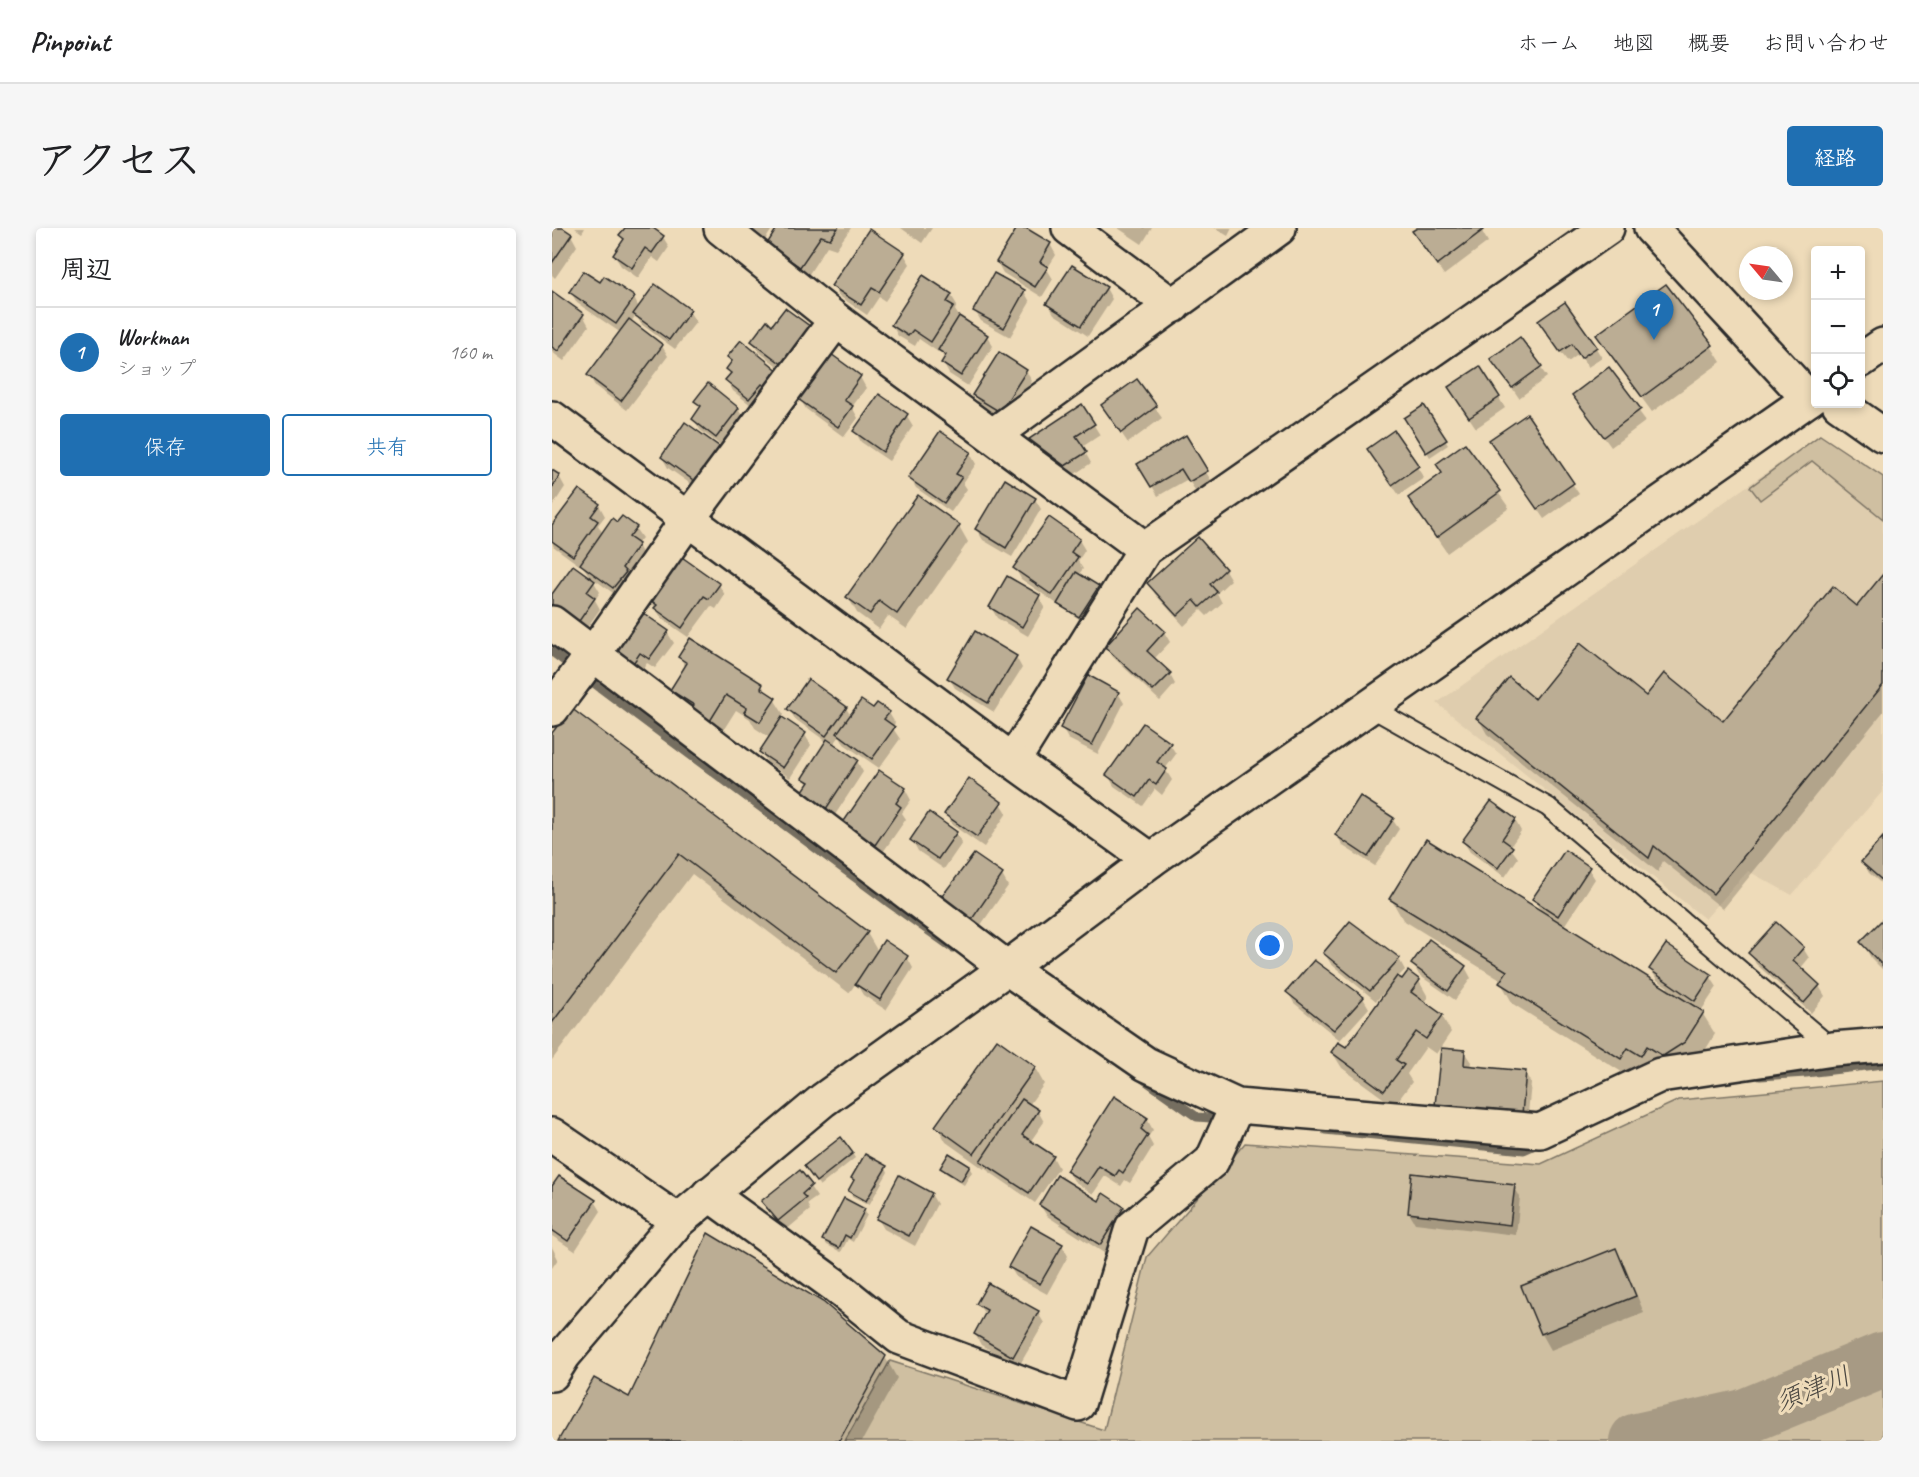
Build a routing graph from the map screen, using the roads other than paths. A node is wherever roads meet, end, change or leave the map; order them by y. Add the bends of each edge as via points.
1 (721, 228) edge
2 (1069, 228) edge
3 (1279, 228) edge
4 (1607, 228) edge
5 (1651, 228) edge
6 (1173, 306) junction
7 (836, 320) junction
8 (1883, 345) edge
9 (1865, 358) edge
10 (1811, 389) edge
11 (1811, 406) edge
12 (1836, 408) edge
13 (552, 418) edge
14 (993, 435) junction
15 (1883, 435) edge
16 (688, 519) junction
17 (1146, 549) junction
18 (552, 623) edge
19 (594, 654) junction
20 (559, 699) edge
21 (1370, 707) junction
22 (1013, 761) junction
23 (1150, 860) junction
24 (1007, 968) junction
25 (1883, 1045) edge
26 (1833, 1049) junction
27 (1237, 1106) junction
28 (552, 1135) edge
29 (709, 1194) junction
30 (678, 1221) junction
31 (552, 1374) edge

1 - 7 street
2 - 6 street
3 - 6 street
4 - 17 street
5 - 10 street
6 - 14 street
7 - 14 street
7 - 16 street
8 - 9 street
11 - 21 street
12 - 15 street
13 - 16 street
14 - 17 street
16 - 19 street
16 - 22 street
17 - 22 street
18 - 19 street
19 - 20 street
19 - 24 street
21 - 23 street
21 - 26 lane via 1548,807
22 - 23 street
23 - 24 street
24 - 27 street via 1146,1064
24 - 29 street via 823,1100
25 - 26 street
26 - 27 street via 1660,1075 1540,1131
27 - 29 street via 1212,1161 1132,1228 1078,1404 899,1337
28 - 30 street
29 - 30 street
30 - 31 street

